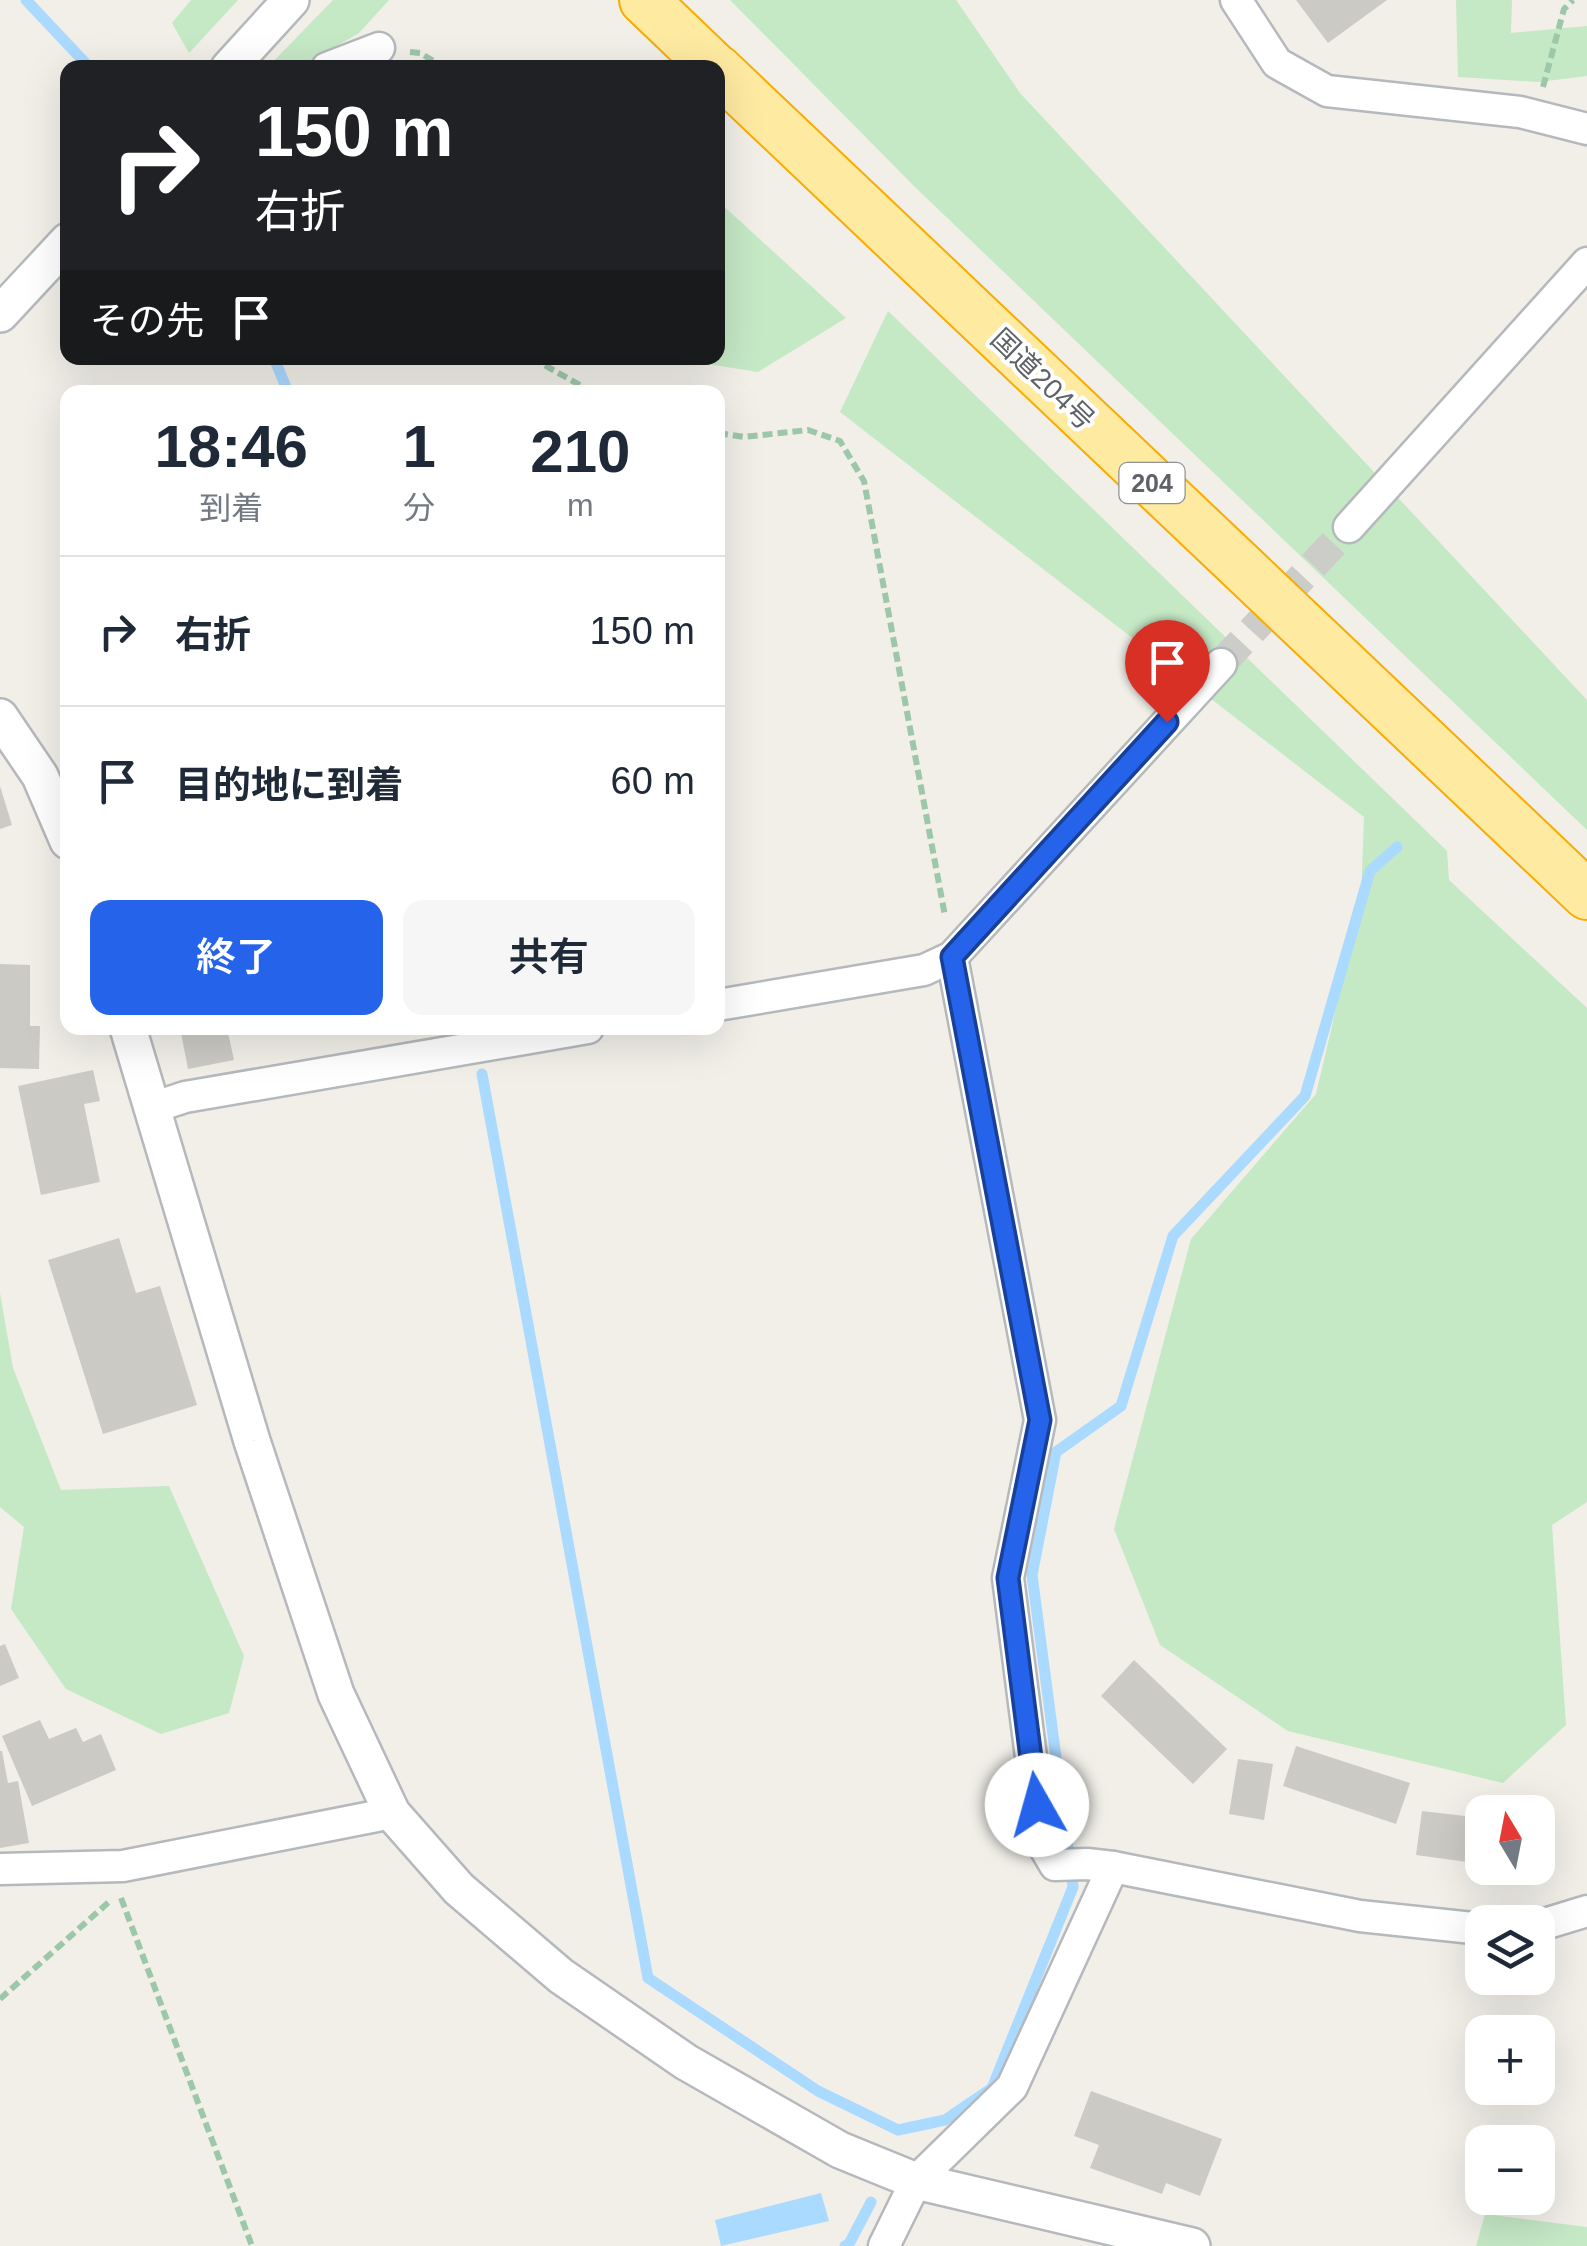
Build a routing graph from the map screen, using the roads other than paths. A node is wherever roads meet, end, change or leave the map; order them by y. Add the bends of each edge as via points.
1 (292, 0) edge
2 (644, 0) edge
3 (1236, 0) edge
4 (379, 48) dead end
5 (236, 60) edge
6 (348, 60) edge
7 (707, 60) edge
8 (725, 78) edge
9 (1587, 129) edge
10 (60, 250) edge
11 (1587, 263) edge
12 (0, 314) edge
13 (1349, 526) tunnel mouth
14 (1220, 664) tunnel mouth
15 (0, 717) edge
16 (60, 822) edge
17 (1587, 896) edge
18 (952, 957) junction
19 (725, 1004) edge
20 (130, 1035) edge
21 (547, 1035) edge
22 (152, 1108) junction
23 (392, 1814) junction
24 (1100, 1866) junction
25 (0, 1869) edge
26 (1587, 1911) edge
27 (1555, 1921) edge
28 (1465, 1928) edge
29 (916, 2180) junction
30 (884, 2246) edge
31 (1192, 2246) edge

1 - 5 street
2 - 7 highway, 国道204号 / 204
3 - 9 street via 1277,63 1326,90 1520,112
4 - 6 street
8 - 17 highway, 国道204号 / 204
10 - 12 street
11 - 13 street
14 - 18 street
15 - 16 street via 40,776
18 - 19 street via 924,970
18 - 24 street via 1040,1420 1008,1578 1042,1843 1055,1865
20 - 22 street
21 - 22 street via 185,1096
22 - 23 street via 336,1694
23 - 25 street via 123,1866
23 - 29 street via 459,1889 561,1976 686,2062 840,2150
24 - 28 street via 1360,1916
24 - 29 street via 1012,2087
26 - 27 street
29 - 30 street
29 - 31 street

